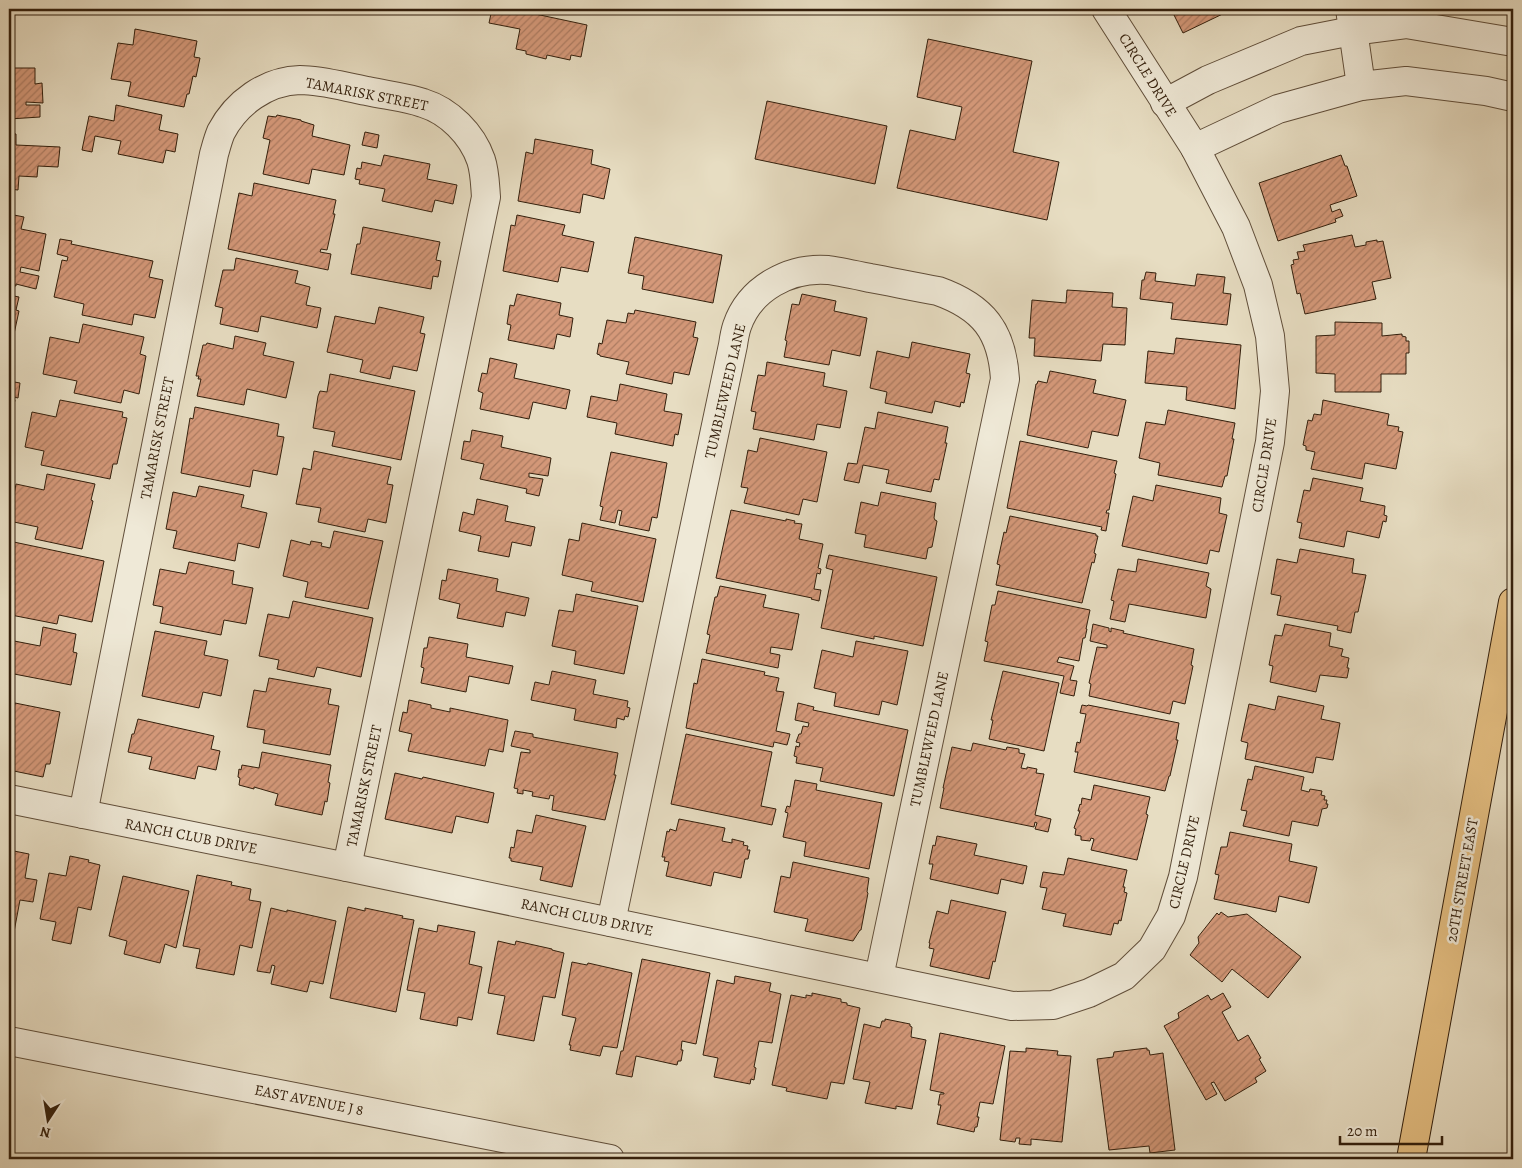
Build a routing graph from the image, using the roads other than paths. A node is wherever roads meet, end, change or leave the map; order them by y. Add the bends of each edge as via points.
1 (1106, 9) edge
2 (1351, 20) edge
3 (1513, 42) edge
4 (1361, 86) junction
5 (1513, 97) edge
6 (1165, 103) junction
7 (1195, 148) junction
8 (1513, 602) edge
9 (9, 799) edge
10 (83, 814) junction
11 (348, 867) junction
12 (611, 922) junction
13 (1152, 949) joint
14 (879, 977) junction
15 (9, 1041) edge
16 (610, 1159) edge
17 (1410, 1159) edge

1 - 6 street, CIRCLE DRIVE
2 - 3 street via 1406,24
2 - 4 street
2 - 6 street via 1208,80
4 - 5 street via 1406,81
4 - 7 street via 1278,109
6 - 7 street, CIRCLE DRIVE
7 - 13 street, CIRCLE DRIVE via 1236,227 1258,285 1270,336 1274,390 1270,442 1183,877 1172,916
8 - 17 main road, 20TH STREET EAST
9 - 10 street, RANCH CLUB DRIVE
10 - 11 street, RANCH CLUB DRIVE
10 - 11 street, TAMARISK STREET via 220,133 232,114 248,99 281,83 299,80 423,103 442,111 472,142 481,159 486,197
11 - 12 street, RANCH CLUB DRIVE
12 - 14 street, RANCH CLUB DRIVE
12 - 14 street, TUMBLEWEED LANE via 733,344 747,307 775,281 792,273 810,270 829,270 938,291 970,306 994,332 1004,363 1005,379
13 - 14 street, RANCH CLUB DRIVE via 1124,976 1089,993 1053,1005 1012,1006
15 - 16 street, EAST AVENUE J 8

